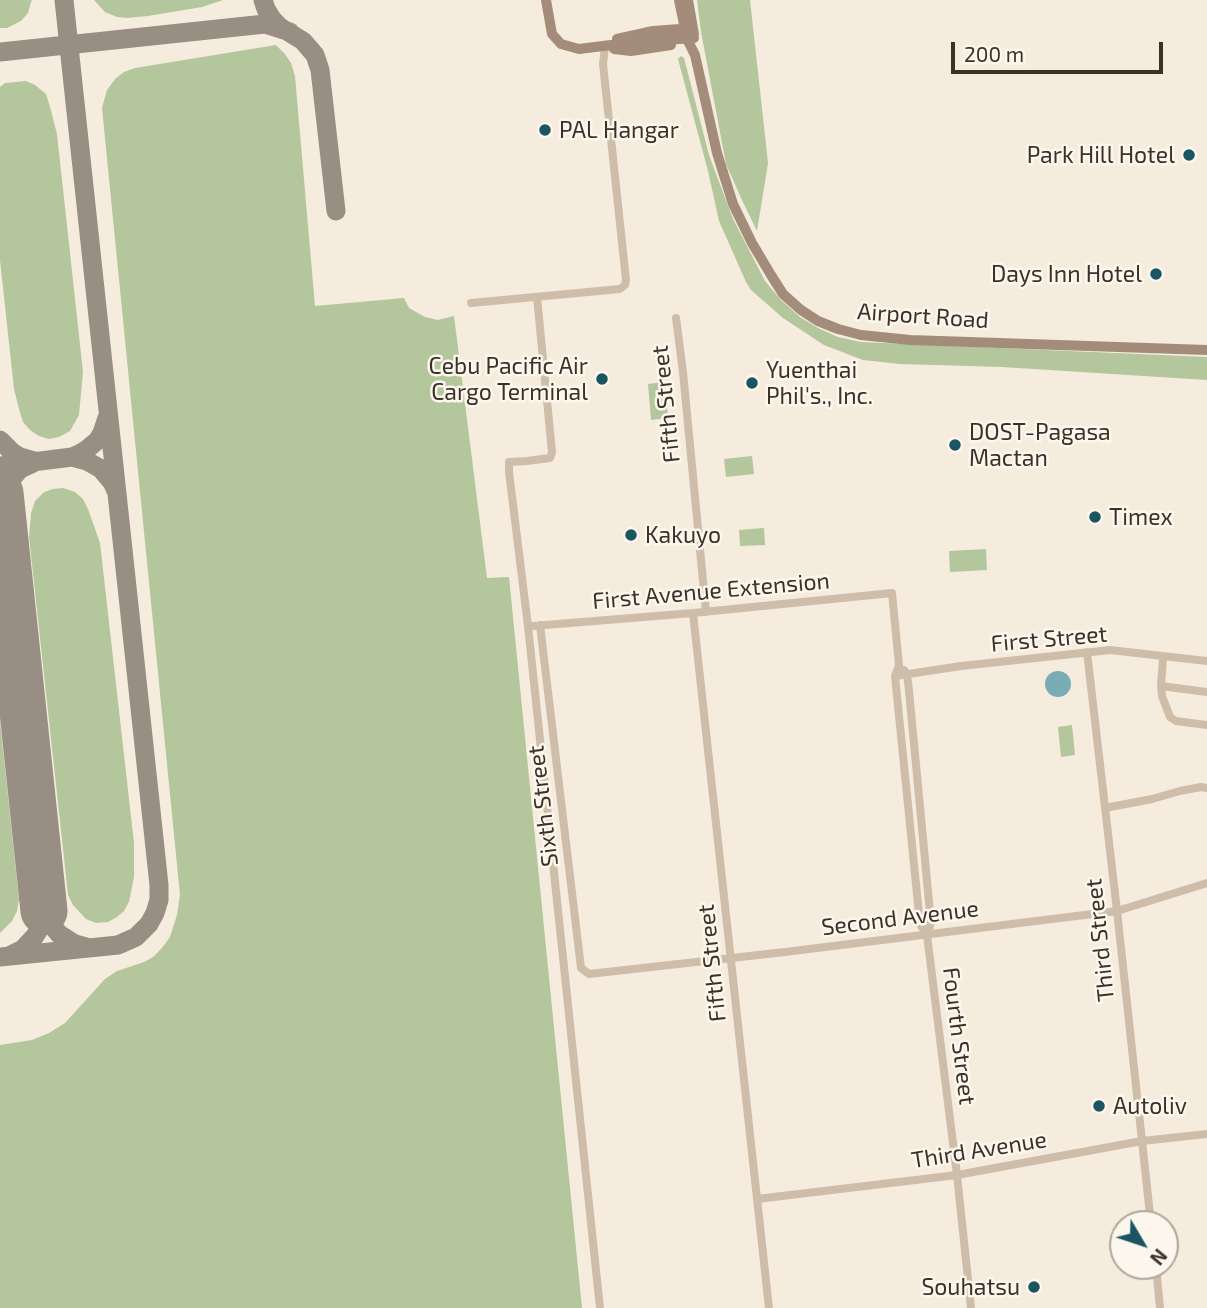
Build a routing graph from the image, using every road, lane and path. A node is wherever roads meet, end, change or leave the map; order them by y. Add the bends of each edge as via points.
1 (546, 0) edge
2 (679, 0) edge
3 (688, 0) edge
4 (690, 34) junction
5 (605, 47) junction
6 (694, 53) junction
7 (537, 297) junction
8 (471, 303) dead end
9 (676, 318) dead end
10 (1207, 350) edge
11 (892, 593) joint
12 (706, 612) junction
13 (693, 613) junction
14 (537, 626) joint
15 (1087, 652) junction
16 (1163, 657) junction
17 (1207, 661) edge
18 (899, 665) junction
19 (907, 674) junction
20 (895, 676) junction
21 (1161, 686) junction
22 (909, 691) junction
23 (897, 692) junction
24 (1207, 692) edge
25 (1207, 725) edge
26 (915, 746) junction
27 (903, 747) junction
28 (1207, 788) edge
29 (919, 794) junction
30 (908, 795) junction
31 (1105, 808) junction
32 (923, 837) junction
33 (912, 839) junction
34 (1207, 883) edge
35 (1117, 911) junction
36 (927, 935) junction
37 (731, 958) junction
38 (593, 974) joint
39 (1207, 1134) edge
40 (1142, 1141) junction
41 (957, 1175) junction
42 (757, 1199) junction
43 (1149, 1210) edge
44 (1157, 1280) edge
45 (600, 1308) edge
46 (769, 1308) edge
47 (971, 1308) edge
48 (1160, 1308) edge

1 - 5 street via 552,34 561,44 579,49
2 - 4 street, Airport Road
3 - 4 street, Airport Road
4 - 5 street via 653,31 621,37
4 - 6 street, Airport Road
5 - 6 street via 631,51 680,45
5 - 7 street via 625,285
6 - 10 street, Airport Road via 733,204 783,294 818,321 861,335 910,340
7 - 8 street
7 - 45 street via 552,452 550,458 509,462 509,472
9 - 12 street, Fifth Street
11 - 12 street, First Avenue Extension
11 - 18 street, Fourth Street
12 - 13 street, First Avenue Extension
13 - 14 street, First Avenue Extension
13 - 37 street, Fifth Street
14 - 38 street, Sixth Street via 581,968
15 - 16 street, First Street via 1110,650
15 - 19 street, First Street
15 - 31 street, Third Street
16 - 17 street, First Street
16 - 21 street
18 - 19 street
18 - 20 street, Fourth Street
19 - 20 street, First Street
19 - 22 street, Fourth Street
20 - 23 street, Fourth Street
21 - 24 street
21 - 25 street via 1170,717
22 - 23 street
22 - 26 street, Fourth Street
23 - 27 street, Fourth Street
26 - 27 street
26 - 29 street, Fourth Street
27 - 30 street, Fourth Street
28 - 31 street
29 - 30 street
29 - 32 street, Fourth Street
30 - 33 street, Fourth Street
31 - 35 street, Third Street
32 - 33 street
32 - 36 street, Fourth Street via 931,923
33 - 36 street, Fourth Street via 920,924
34 - 35 street, Second Avenue
35 - 36 street, Second Avenue
35 - 40 street, Third Street
36 - 37 street, Second Avenue
36 - 41 street, Fourth Street
37 - 38 street, Second Avenue
37 - 42 street, Fifth Street
39 - 40 street, Third Avenue
40 - 41 street, Third Avenue
40 - 43 street, Third Street
41 - 42 street, Third Avenue
41 - 47 street, Fourth Street
42 - 46 street, Fifth Street
44 - 48 street

